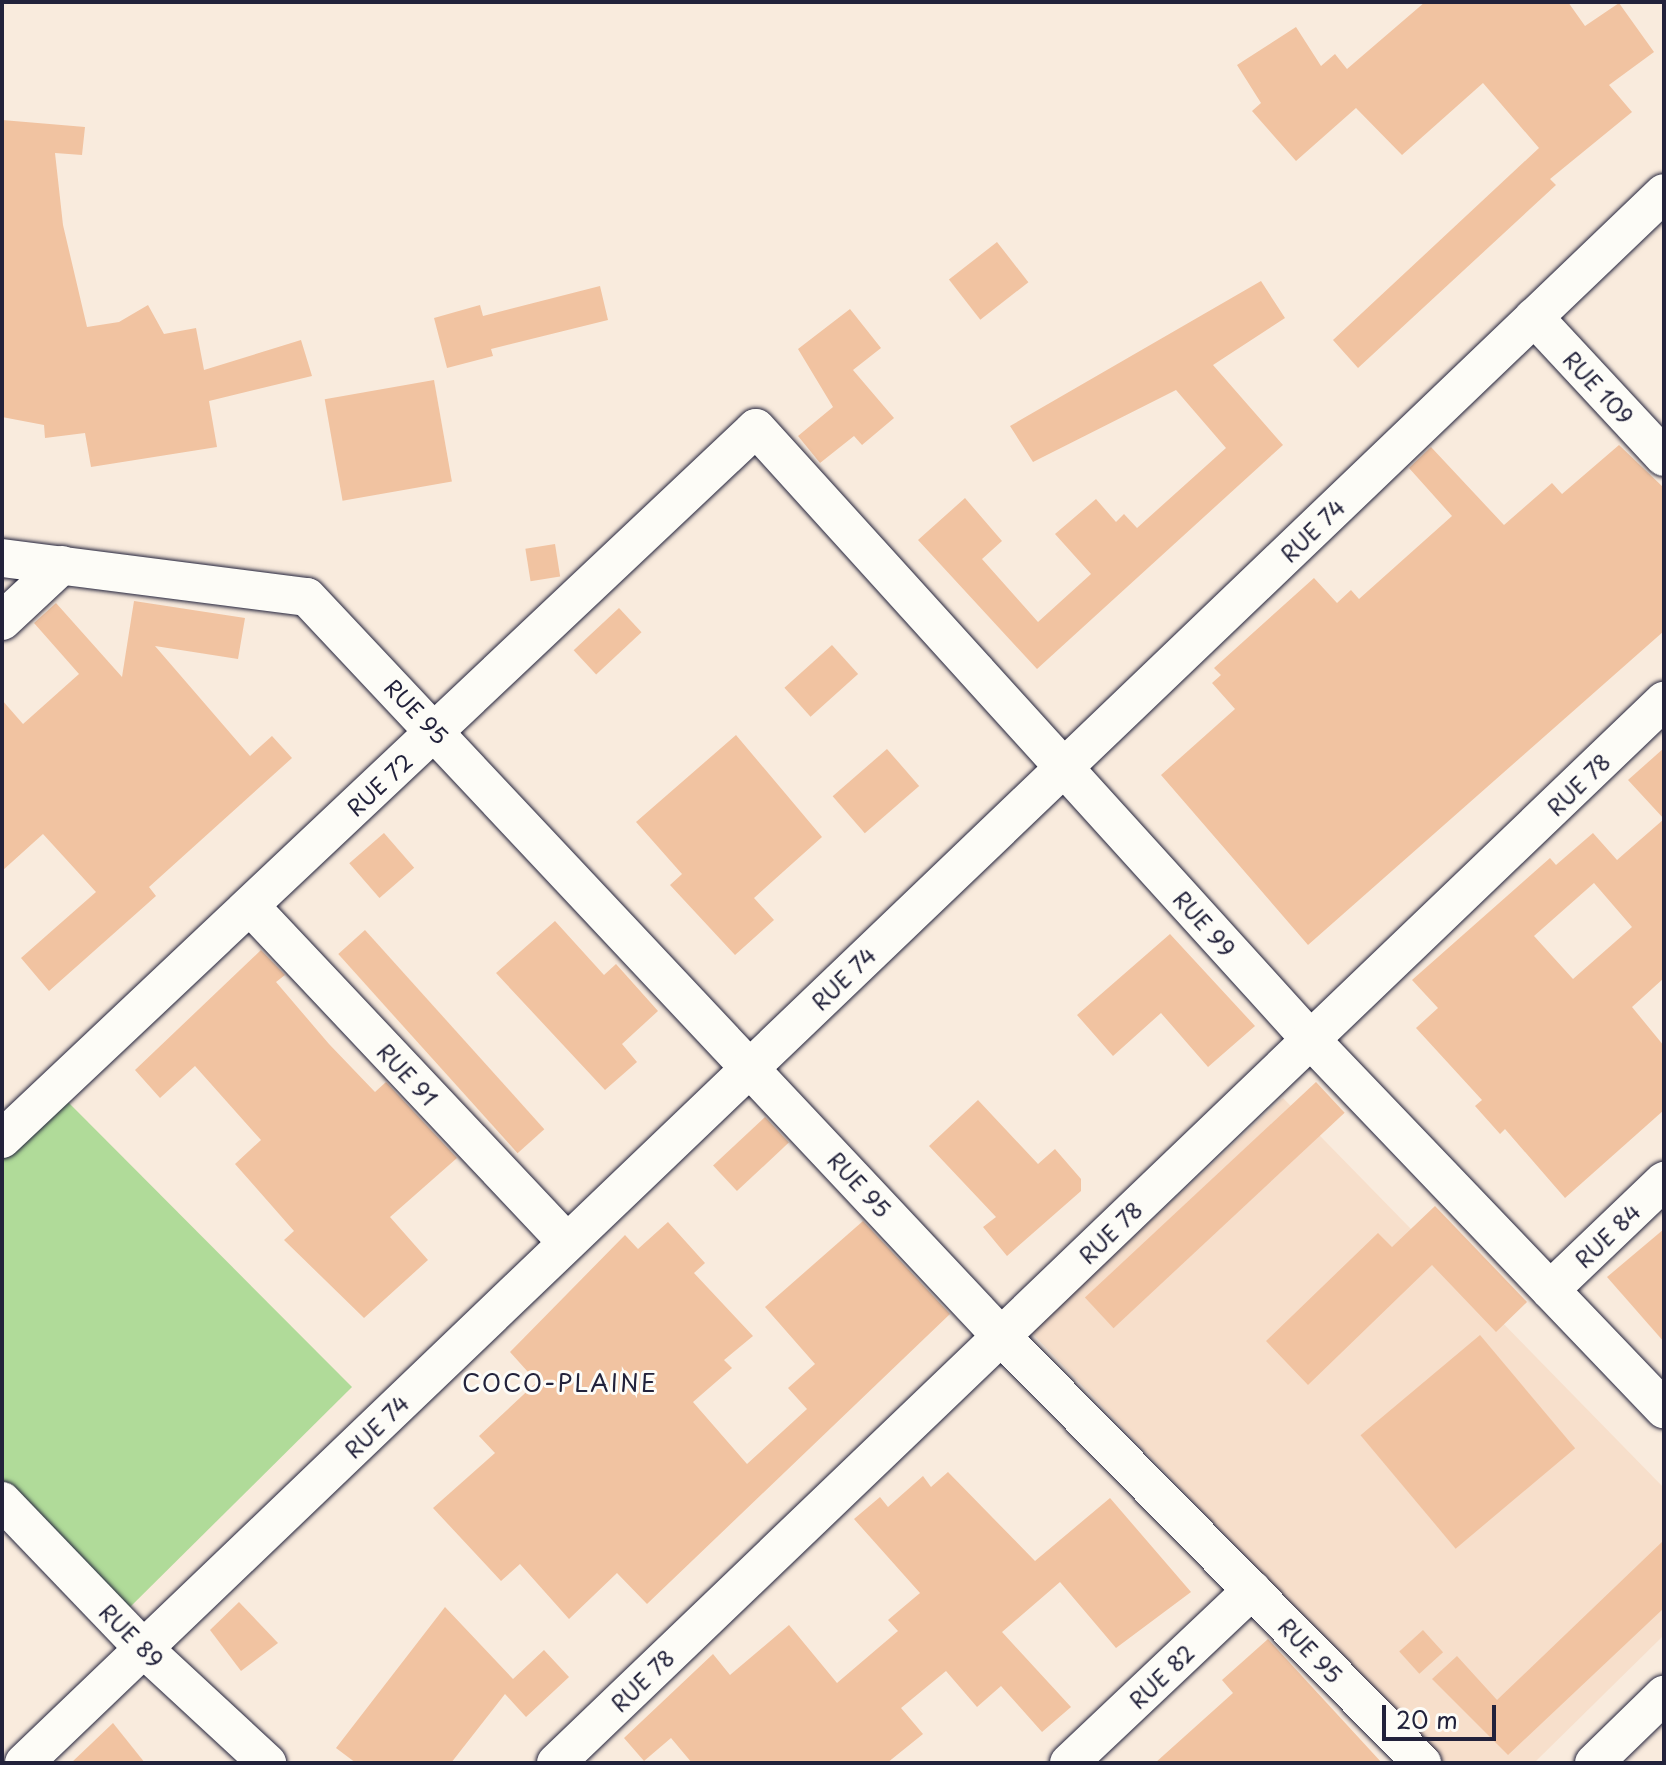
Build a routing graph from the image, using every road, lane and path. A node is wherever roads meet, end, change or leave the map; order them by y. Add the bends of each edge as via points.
1 (1664, 193) edge
2 (1534, 317) junction
3 (756, 428) joint
4 (1664, 457) edge
5 (2, 558) edge
6 (62, 565) junction
7 (2, 621) edge
8 (1664, 701) edge
9 (436, 730) junction
10 (1063, 767) junction
11 (250, 906) junction
12 (1311, 1040) junction
13 (750, 1067) junction
14 (2, 1139) edge
15 (1664, 1181) edge
16 (567, 1242) junction
17 (1550, 1290) junction
18 (1001, 1336) junction
19 (1664, 1409) edge
20 (2, 1501) edge
21 (1252, 1590) junction
22 (144, 1649) junction
23 (1664, 1695) edge
24 (24, 1763) edge
25 (267, 1763) edge
26 (556, 1763) edge
27 (1069, 1763) edge
28 (1422, 1763) edge
29 (1594, 1763) edge

1 - 2 street, RUE 74
2 - 4 street, RUE 109
2 - 10 street, RUE 74
3 - 9 street, RUE 72
3 - 10 street, RUE 99
5 - 6 street
6 - 7 street
6 - 9 street, RUE 95 via 307,597
8 - 12 street, RUE 78
9 - 11 street, RUE 72
9 - 13 street, RUE 95
10 - 12 street, RUE 99
10 - 13 street, RUE 74
11 - 14 street, RUE 72
11 - 16 street, RUE 91
12 - 17 street, RUE 99
12 - 18 street, RUE 78
13 - 16 street, RUE 74
13 - 18 street, RUE 95
15 - 17 street, RUE 84
16 - 22 street, RUE 74
17 - 19 street, RUE 99
18 - 21 street, RUE 95
18 - 26 street, RUE 78
20 - 22 street, RUE 89
21 - 27 street, RUE 82
21 - 28 street, RUE 95
22 - 24 street, RUE 74
22 - 25 street, RUE 89
23 - 29 street

